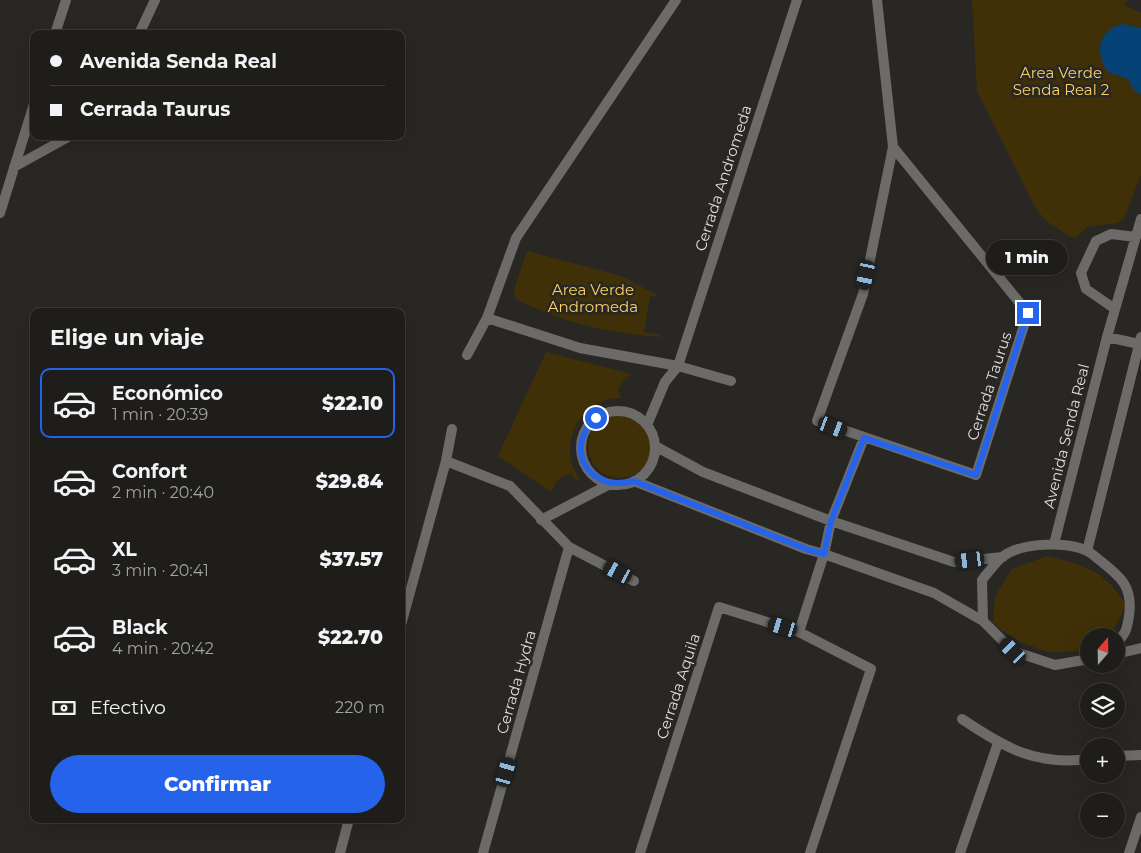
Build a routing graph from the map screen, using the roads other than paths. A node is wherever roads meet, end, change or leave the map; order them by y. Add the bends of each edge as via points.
1 (66, 0) edge
2 (155, 0) edge
3 (676, 0) edge
4 (797, 0) edge
5 (877, 0) edge
6 (56, 30) edge
7 (140, 30) edge
8 (30, 117) edge
9 (63, 140) edge
10 (893, 147) junction
11 (14, 167) junction
12 (0, 212) edge
13 (1141, 218) edge
14 (1136, 237) junction
15 (1115, 309) junction
16 (486, 318) junction
17 (1107, 337) junction
18 (1140, 340) edge
19 (467, 355) dead end
20 (678, 366) junction
21 (731, 381) dead end
22 (647, 425) junction
23 (452, 429) dead end
24 (864, 438) junction
25 (655, 446) junction
26 (446, 461) junction
27 (634, 481) junction
28 (610, 484) junction
29 (541, 520) junction
30 (831, 521) junction
31 (1054, 544) junction
32 (570, 547) junction
33 (1087, 551) junction
34 (824, 554) junction
35 (1002, 556) junction
36 (634, 581) dead end
37 (1136, 601) edge
38 (405, 610) edge
39 (983, 621) junction
40 (799, 632) junction
41 (1125, 635) edge
42 (1141, 648) edge
43 (1125, 652) edge
44 (1080, 661) edge
45 (962, 719) dead end
46 (998, 743) junction
47 (1125, 756) edge
48 (1141, 756) edge
49 (1080, 761) edge
50 (1141, 817) edge
51 (348, 823) edge
52 (340, 853) edge
53 (483, 853) edge
54 (640, 853) edge
55 (810, 853) edge
56 (960, 853) edge
57 (1128, 853) edge

1 - 6 street
2 - 7 street
3 - 16 street via 516,238
4 - 20 street, Cerrada Andromeda
5 - 10 street, Cerrada Taurus
8 - 11 street
9 - 11 street
10 - 24 street, Cerrada Taurus via 863,294 818,421
10 - 24 street, Cerrada Taurus via 1028,313 976,475
11 - 12 street
13 - 14 street, Avenida Senda Real
14 - 15 street, Avenida Senda Real
14 - 15 street via 1111,234 1096,240 1081,273 1086,290
15 - 17 street, Avenida Senda Real
16 - 19 street
16 - 20 street via 580,348
17 - 18 street
17 - 31 street, Avenida Senda Real
18 - 33 street
20 - 21 street
20 - 22 street, Cerrada Andromeda via 665,382
22 - 25 street
22 - 28 street via 632,413 620,411 608,412 588,426 582,437 583,461 594,475
23 - 26 street
24 - 30 street
25 - 27 street via 651,464
25 - 30 street via 703,472
26 - 29 street via 510,486
26 - 38 street
27 - 28 street
27 - 34 street
28 - 29 street
29 - 32 street
30 - 34 street
30 - 35 street via 954,562
31 - 33 street
31 - 35 street via 1018,549
32 - 36 street
32 - 53 street, Cerrada Hydra
33 - 37 street via 1121,578
34 - 39 street via 934,593
34 - 40 street
35 - 39 street via 982,580
37 - 41 street
39 - 44 street via 1013,651 1056,665
40 - 54 street, Cerrada Aquila via 719,607
40 - 55 street, Cerrada Aquila via 871,669
42 - 43 street
45 - 46 street
46 - 49 street via 1035,758 1063,763
46 - 56 street
47 - 48 street
50 - 57 street
51 - 52 street

